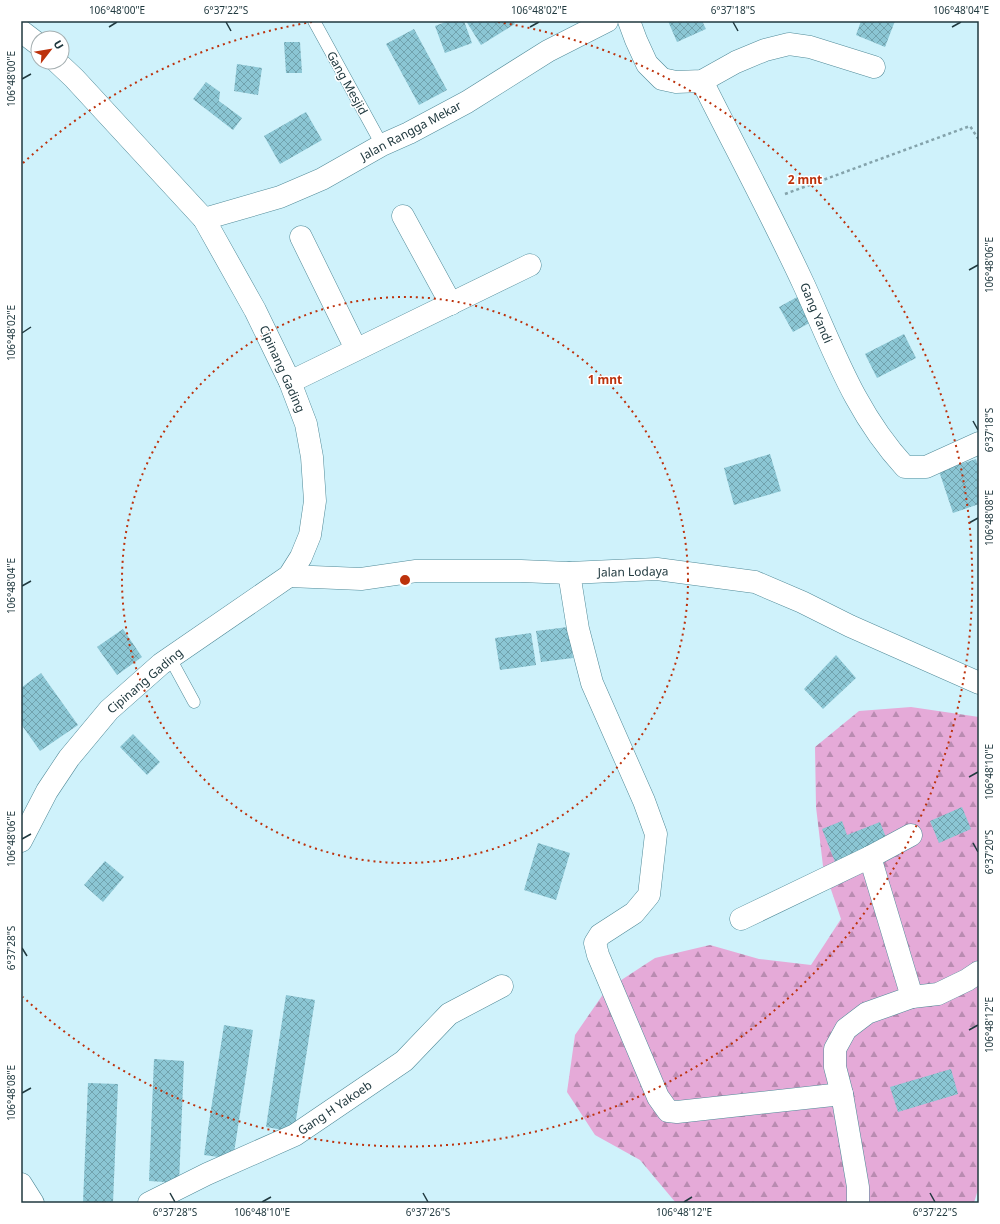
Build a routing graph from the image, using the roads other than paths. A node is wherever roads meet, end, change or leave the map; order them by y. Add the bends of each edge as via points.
1 (314, 21) edge
2 (608, 21) edge
3 (629, 21) edge
4 (21, 31) edge
5 (30, 38) edge
6 (874, 67) dead end
7 (66, 70) edge
8 (702, 81) junction
9 (382, 145) junction
10 (403, 216) dead end
11 (204, 220) junction
12 (301, 236) dead end
13 (530, 265) dead end
14 (450, 304) junction
15 (356, 349) junction
16 (290, 382) junction
17 (979, 443) edge
18 (569, 573) junction
19 (289, 576) junction
20 (170, 658) junction
21 (979, 683) edge
22 (194, 702) dead end
23 (911, 835) dead end
24 (21, 841) edge
25 (870, 857) junction
26 (741, 918) dead end
27 (979, 972) edge
28 (502, 986) dead end
29 (912, 997) junction
30 (842, 1094) junction
31 (21, 1184) edge
32 (34, 1203) edge
33 (149, 1203) edge
34 (858, 1203) edge

1 - 9 lane, Gang Mesjid
2 - 9 street, Jalan Rangga Mekar via 548,50 467,102
3 - 8 street via 647,64 662,78 676,82
4 - 5 street
6 - 8 street via 810,47 789,44 736,62
7 - 11 street, Cipinang Gading
8 - 17 street, Gang Yandi via 804,286 864,415 889,449 905,467 926,467
9 - 11 street, Jalan Rangga Mekar via 322,179 280,197
10 - 14 street
11 - 16 street, Cipinang Gading via 255,310
12 - 15 street
13 - 14 street
14 - 15 street
15 - 16 street
16 - 19 street, Cipinang Gading via 306,424 312,457 315,501 310,536
18 - 19 street, Jalan Lodaya via 424,571 361,579
18 - 21 street, Jalan Lodaya via 657,569 755,582
18 - 30 street via 578,629 592,683 656,834 649,895 634,913 600,935 596,943 598,956 658,1097 668,1111 677,1112
19 - 20 street, Cipinang Gading
20 - 22 lane
20 - 24 street, Cipinang Gading via 109,710 69,758 47,790
23 - 25 street
25 - 26 street
25 - 29 street
27 - 29 street via 938,994
28 - 33 street, Gang H Yakoeb via 449,1014 404,1061 295,1135
29 - 30 street via 867,1013 846,1029 835,1049 835,1067
30 - 34 street via 858,1187
31 - 32 street

